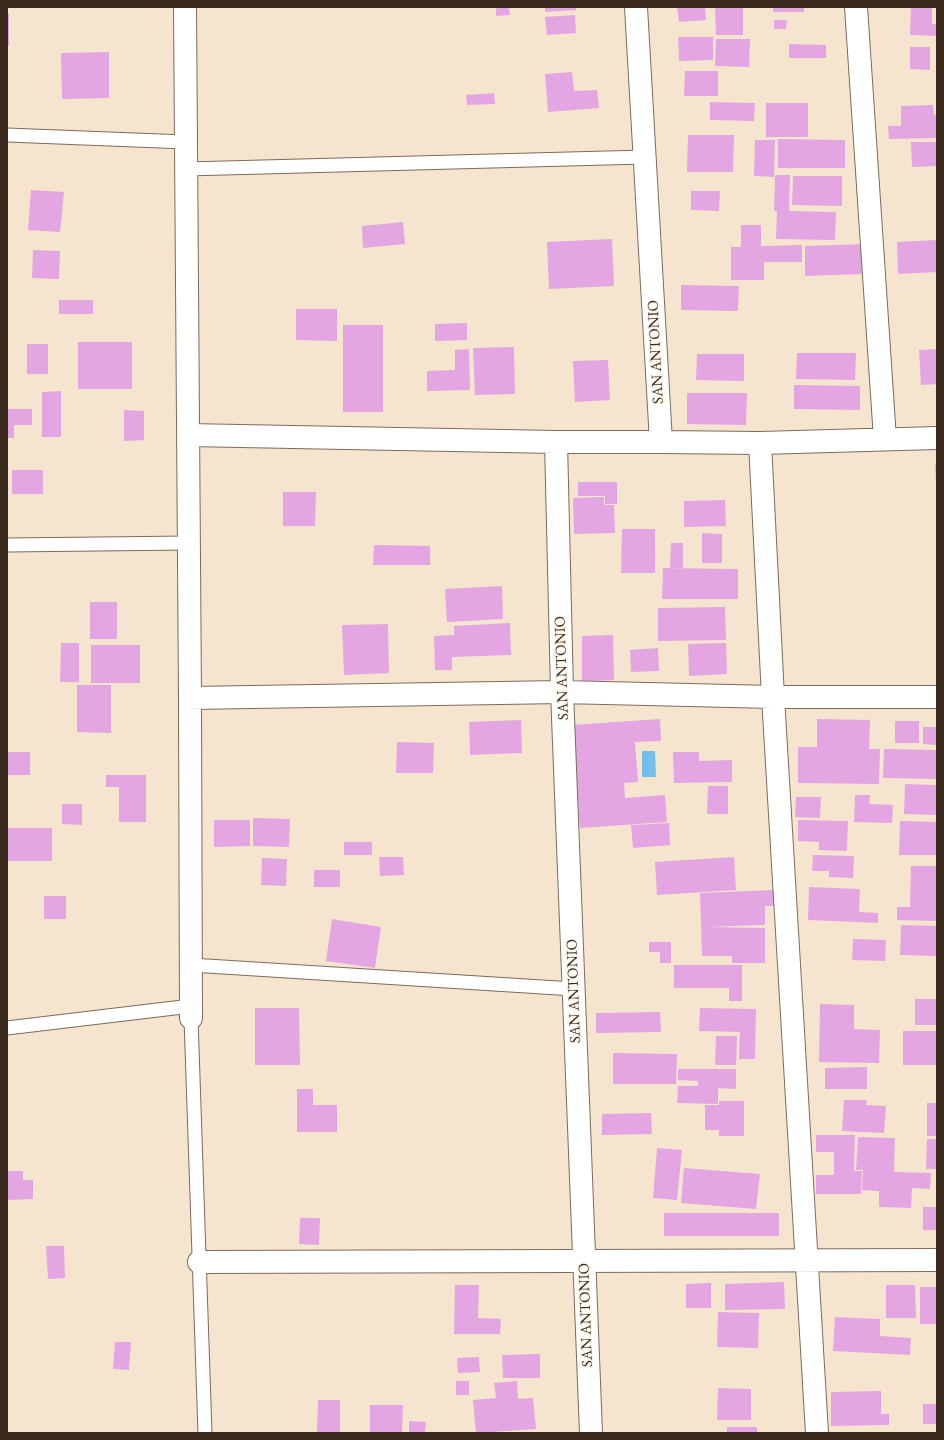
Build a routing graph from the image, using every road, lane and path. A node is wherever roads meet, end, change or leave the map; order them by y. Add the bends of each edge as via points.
1 (185, 7) edge
2 (636, 7) edge
3 (856, 7) edge
4 (7, 135) edge
5 (186, 142) junction
6 (646, 157) junction
7 (186, 169) junction
8 (188, 434) junction
9 (937, 438) edge
10 (885, 439) junction
11 (556, 442) junction
12 (661, 442) junction
13 (760, 443) junction
14 (188, 543) junction
15 (7, 545) edge
16 (562, 692) junction
17 (773, 697) junction
18 (937, 697) edge
19 (190, 698) junction
20 (191, 965) junction
21 (574, 989) junction
22 (191, 1012) junction
23 (7, 1028) edge
24 (806, 1260) junction
25 (937, 1260) edge
26 (584, 1261) junction
27 (199, 1262) junction
28 (205, 1433) edge
29 (591, 1433) edge
30 (817, 1433) edge

1 - 5 street
2 - 6 street, SAN ANTONIO
3 - 10 street
4 - 5 lane
5 - 7 street
6 - 7 lane
6 - 12 street, SAN ANTONIO
7 - 8 street
8 - 11 street
8 - 14 street
9 - 10 street
10 - 13 street
11 - 12 street
11 - 16 street, SAN ANTONIO
12 - 13 street
13 - 17 street
14 - 15 lane
14 - 19 street
16 - 17 street
16 - 19 street
16 - 21 street, SAN ANTONIO
17 - 18 street
17 - 24 street
19 - 20 street
20 - 21 lane
20 - 22 street
21 - 26 street, SAN ANTONIO
22 - 23 lane
22 - 27 lane
24 - 25 street
24 - 26 street
24 - 30 street
26 - 27 street
26 - 29 street, SAN ANTONIO
27 - 28 lane

